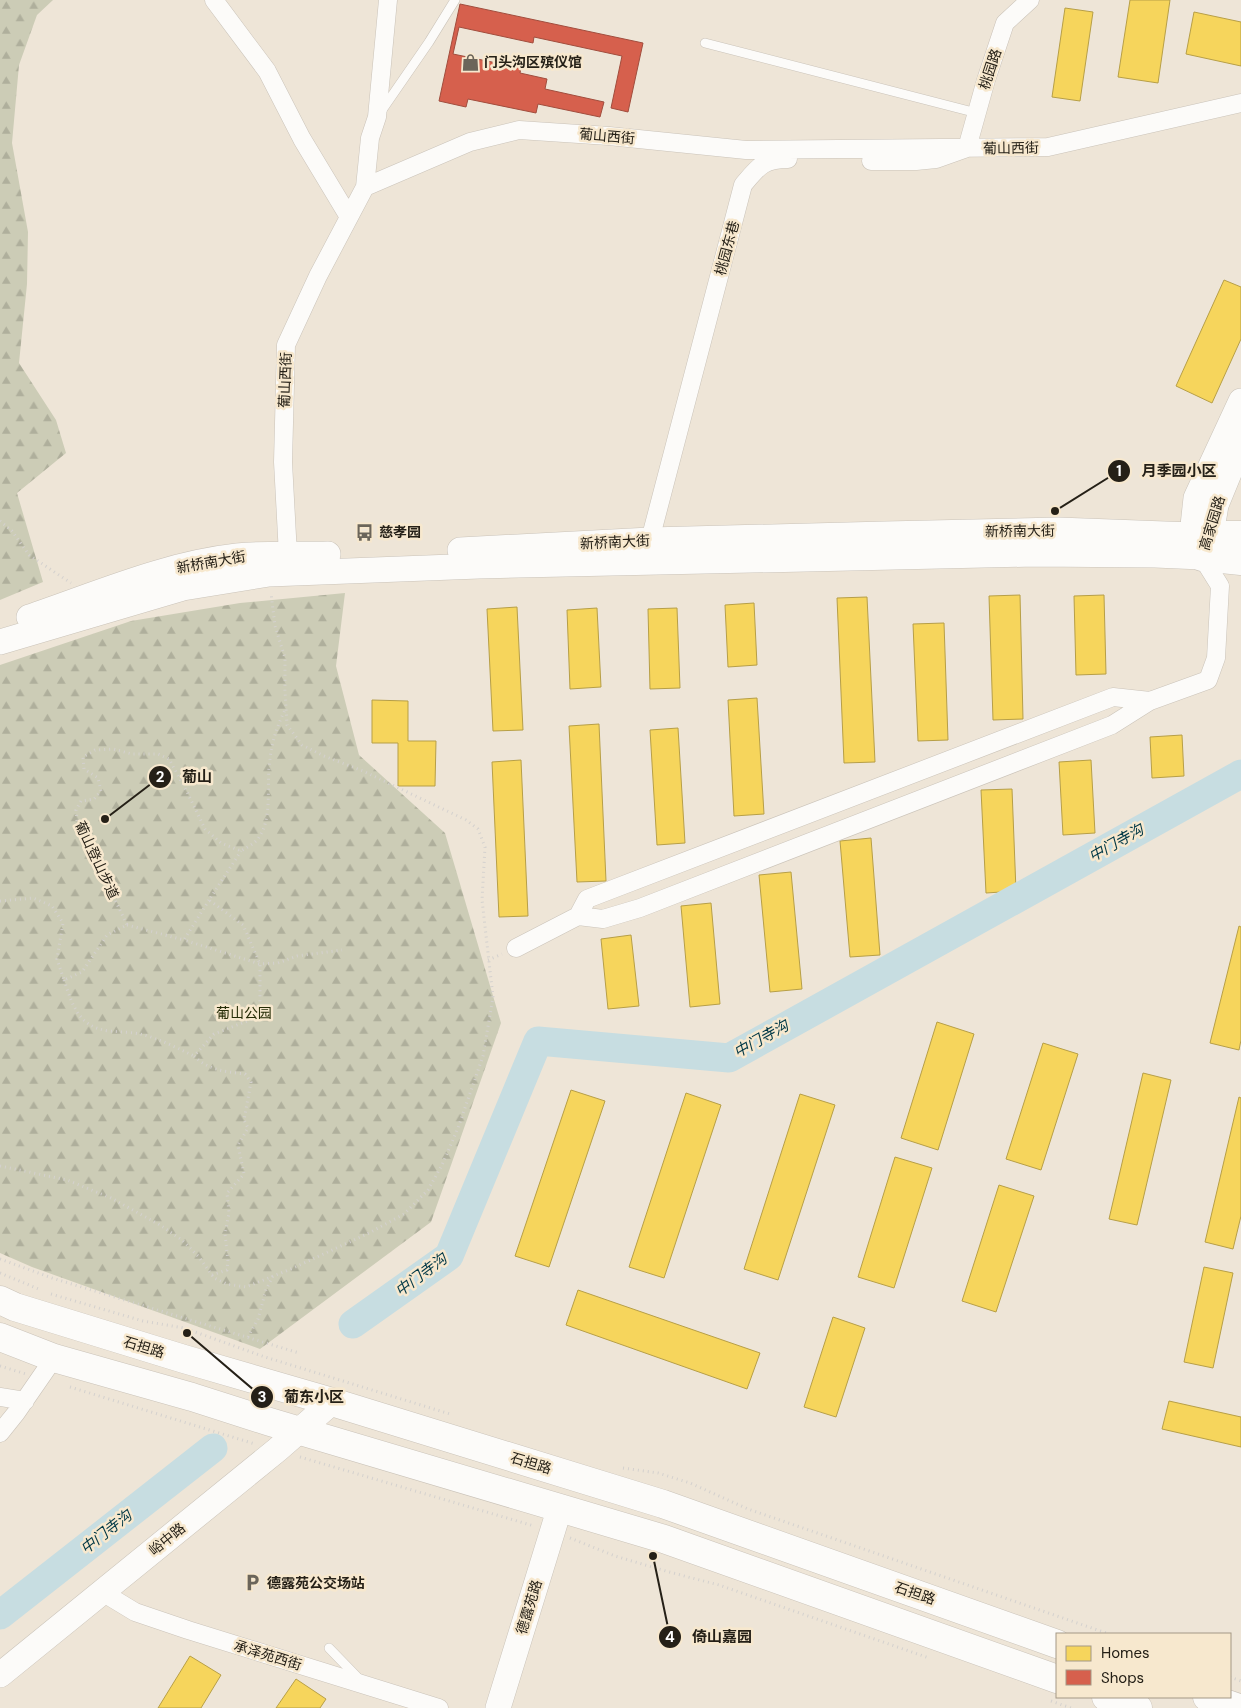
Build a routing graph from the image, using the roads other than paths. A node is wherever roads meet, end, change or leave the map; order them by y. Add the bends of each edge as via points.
1 (214, 0) edge
2 (388, 0) edge
3 (455, 0) edge
4 (1030, 0) edge
5 (705, 43) dead end
6 (1241, 104) edge
7 (977, 113) junction
8 (378, 117) junction
9 (967, 148) junction
10 (365, 187) junction
11 (349, 217) junction
12 (1241, 402) edge
13 (1241, 444) edge
14 (1241, 535) edge
15 (650, 540) junction
16 (1202, 542) junction
17 (288, 555) junction
18 (1241, 561) edge
19 (0, 627) edge
20 (0, 642) edge
21 (1150, 701) junction
22 (578, 916) junction
23 (516, 948) dead end
24 (0, 1300) edge
25 (0, 1337) edge
26 (54, 1358) junction
27 (332, 1389) junction
28 (0, 1397) edge
29 (25, 1402) junction
30 (300, 1430) junction
31 (0, 1433) edge
32 (560, 1507) junction
33 (102, 1592) junction
34 (1056, 1644) edge
35 (329, 1648) dead end
36 (0, 1674) edge
37 (1056, 1679) edge
38 (366, 1685) junction
39 (1109, 1698) edge
40 (1210, 1698) edge
41 (440, 1708) edge
42 (498, 1708) edge
43 (1138, 1708) edge
44 (1239, 1708) edge

1 - 11 street via 267,71 302,139
2 - 8 street
3 - 8 lane
4 - 7 street, 桃园路 via 1005,23
5 - 7 lane
6 - 9 street, 葡山西街 via 1048,147
7 - 9 street, 桃园路
8 - 10 street via 370,138
9 - 10 street, 葡山西街 via 746,150 519,130 470,142
9 - 15 street, 桃园东巷 via 936,159 916,161 777,159 766,162 743,185
10 - 11 street, 葡山西街
11 - 17 street, 葡山西街 via 286,345 283,462
12 - 16 main road, 高家园路 via 1196,498 1194,506
13 - 16 main road, 高家园路
14 - 16 main road, 新桥南大街
15 - 16 main road, 新桥南大街 via 1058,530
15 - 17 main road, 新桥南大街
16 - 18 main road, 新桥南大街
16 - 20 main road, 新桥南大街 via 1154,555 1034,554 278,573 183,588
16 - 21 street via 1220,586 1216,658 1208,680
17 - 19 main road, 新桥南大街 via 236,556 179,566
21 - 22 street via 1112,725 640,908 603,919
21 - 22 street via 1113,697 587,899
22 - 23 street
24 - 27 main road, 石担路 via 295,1392
25 - 26 main road
26 - 29 street
26 - 30 main road
27 - 30 main road, 峪中路
27 - 34 main road, 石担路
28 - 29 street
29 - 31 street
30 - 32 main road
30 - 33 main road, 峪中路
32 - 37 main road via 664,1539
32 - 42 main road, 德露苑路
33 - 36 main road, 峪中路
33 - 38 street, 承泽苑西街 via 135,1612
35 - 38 lane
38 - 41 street, 承泽苑西街
39 - 43 main road
40 - 44 main road

